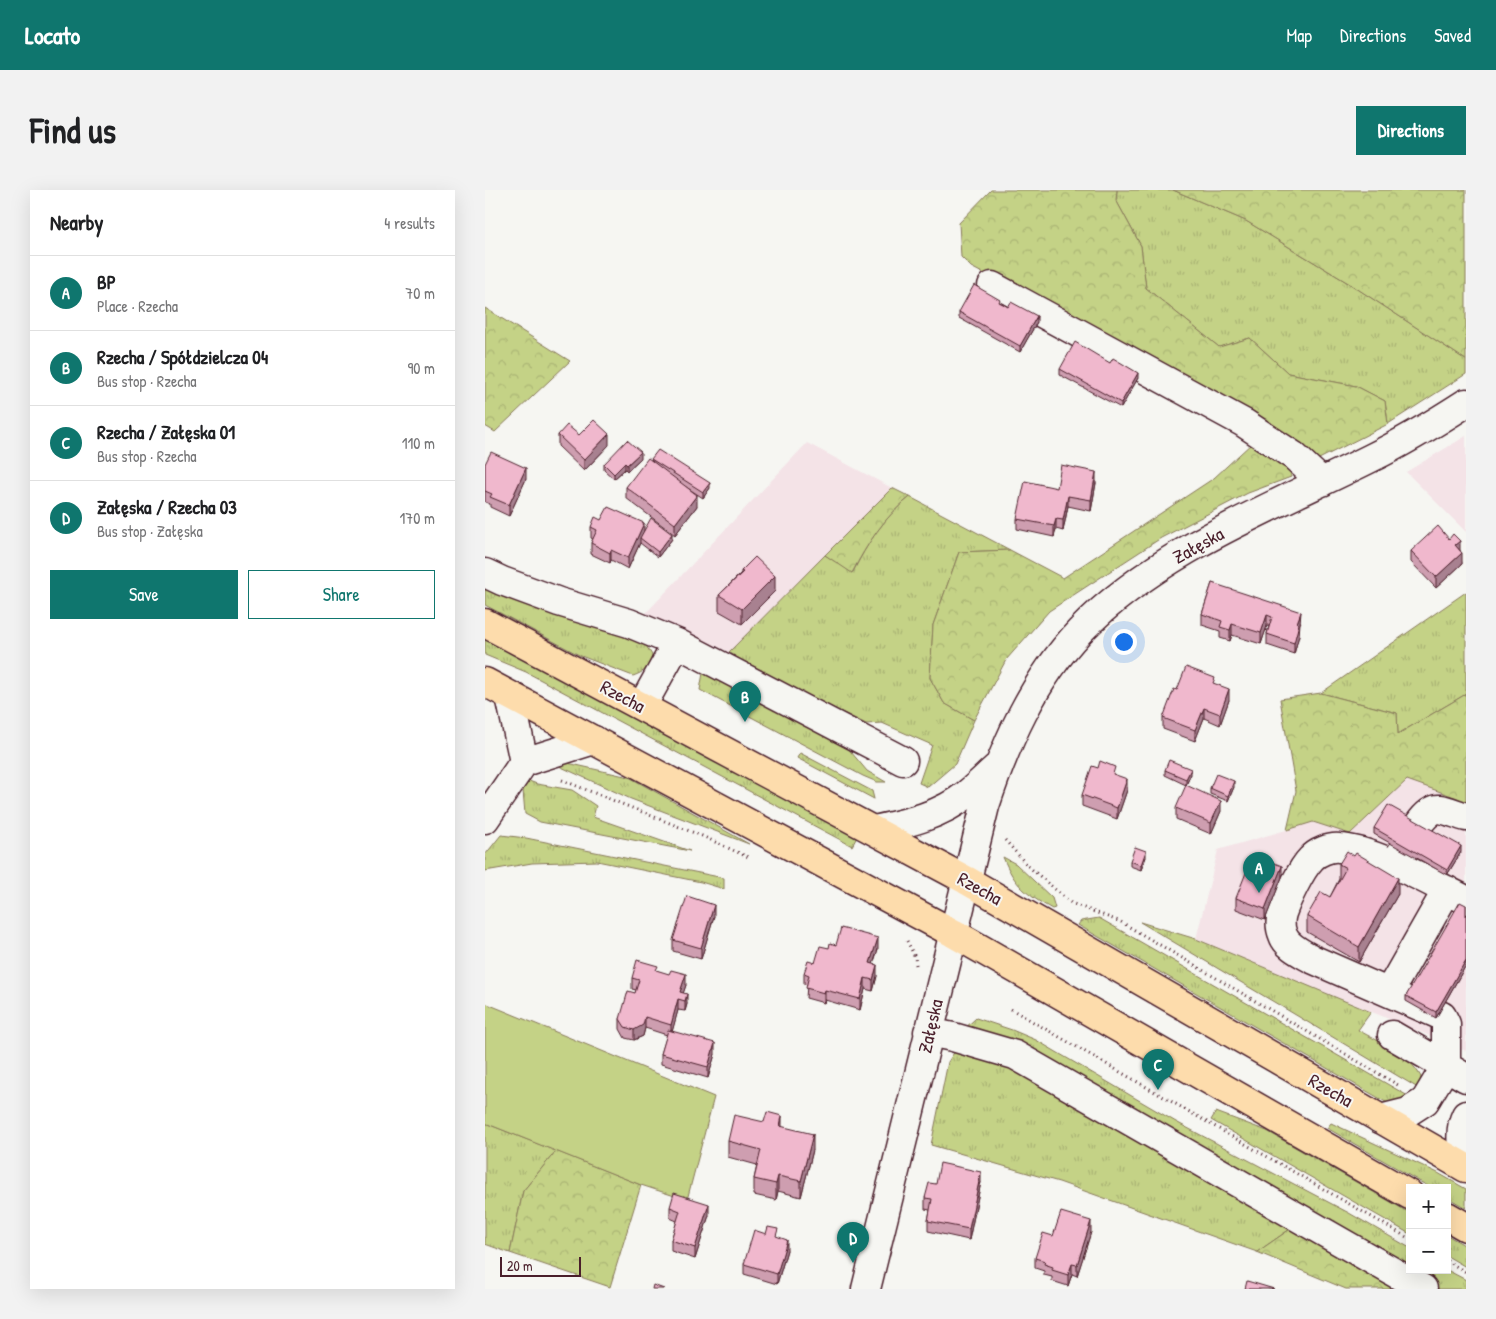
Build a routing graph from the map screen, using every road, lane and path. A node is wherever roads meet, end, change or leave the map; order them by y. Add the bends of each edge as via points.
1 (992, 286) dead end
2 (1466, 403) edge
3 (1322, 482) junction
4 (485, 573) edge
5 (485, 623) edge
6 (677, 643) junction
7 (485, 682) edge
8 (510, 696) junction
9 (642, 706) junction
10 (594, 740) junction
11 (903, 761) dead end
12 (524, 762) junction
13 (999, 765) junction
14 (487, 810) edge
15 (1466, 818) edge
16 (874, 830) junction
17 (1004, 838) dead end
18 (754, 860) dead end
19 (1394, 864) junction
20 (966, 880) junction
21 (1456, 895) edge
22 (953, 932) junction
23 (903, 936) dead end
24 (917, 972) dead end
25 (1389, 992) junction
26 (1011, 1009) dead end
27 (929, 1032) junction
28 (1392, 1035) dead end
29 (1456, 1072) edge
30 (1425, 1101) junction
31 (1466, 1115) edge
32 (1379, 1119) junction
33 (1466, 1167) edge
34 (1406, 1193) edge
35 (1451, 1218) edge
36 (1466, 1227) edge
37 (1406, 1237) edge
38 (1451, 1263) edge
39 (1466, 1272) edge
40 (866, 1289) edge
41 (1423, 1289) edge

1 - 3 street via 1244,423 1294,456
2 - 3 street, Załęska via 1374,457
3 - 13 street, Załęska via 1205,540 1150,572 1106,607 1055,662 1014,728
4 - 6 street
5 - 9 main road, Rzecha
6 - 9 street
6 - 11 street
7 - 8 main road
8 - 10 main road
8 - 12 street
9 - 16 main road, Rzecha
10 - 12 street
10 - 22 main road
12 - 14 street
12 - 18 path
13 - 16 street, Załęska via 966,795 943,809
13 - 20 street, Załęska
15 - 19 street via 1439,809 1431,810
16 - 20 main road, Rzecha
17 - 30 path via 1028,866 1071,903 1121,922
19 - 21 street
19 - 25 street via 1354,850 1337,848 1324,851 1312,858 1302,870 1282,913 1280,925 1284,938 1295,949
20 - 22 street, Załęska
20 - 32 main road, Rzecha
21 - 25 street
22 - 27 street, Załęska
22 - 34 main road
23 - 24 path via 915,957
25 - 29 street via 1442,1016
26 - 37 path
27 - 40 street, Załęska
27 - 41 street via 1015,1055
28 - 29 street
29 - 30 street
30 - 32 street via 1408,1112
31 - 33 street via 1461,1145
32 - 33 main road, Rzecha
35 - 36 main road
38 - 39 path

